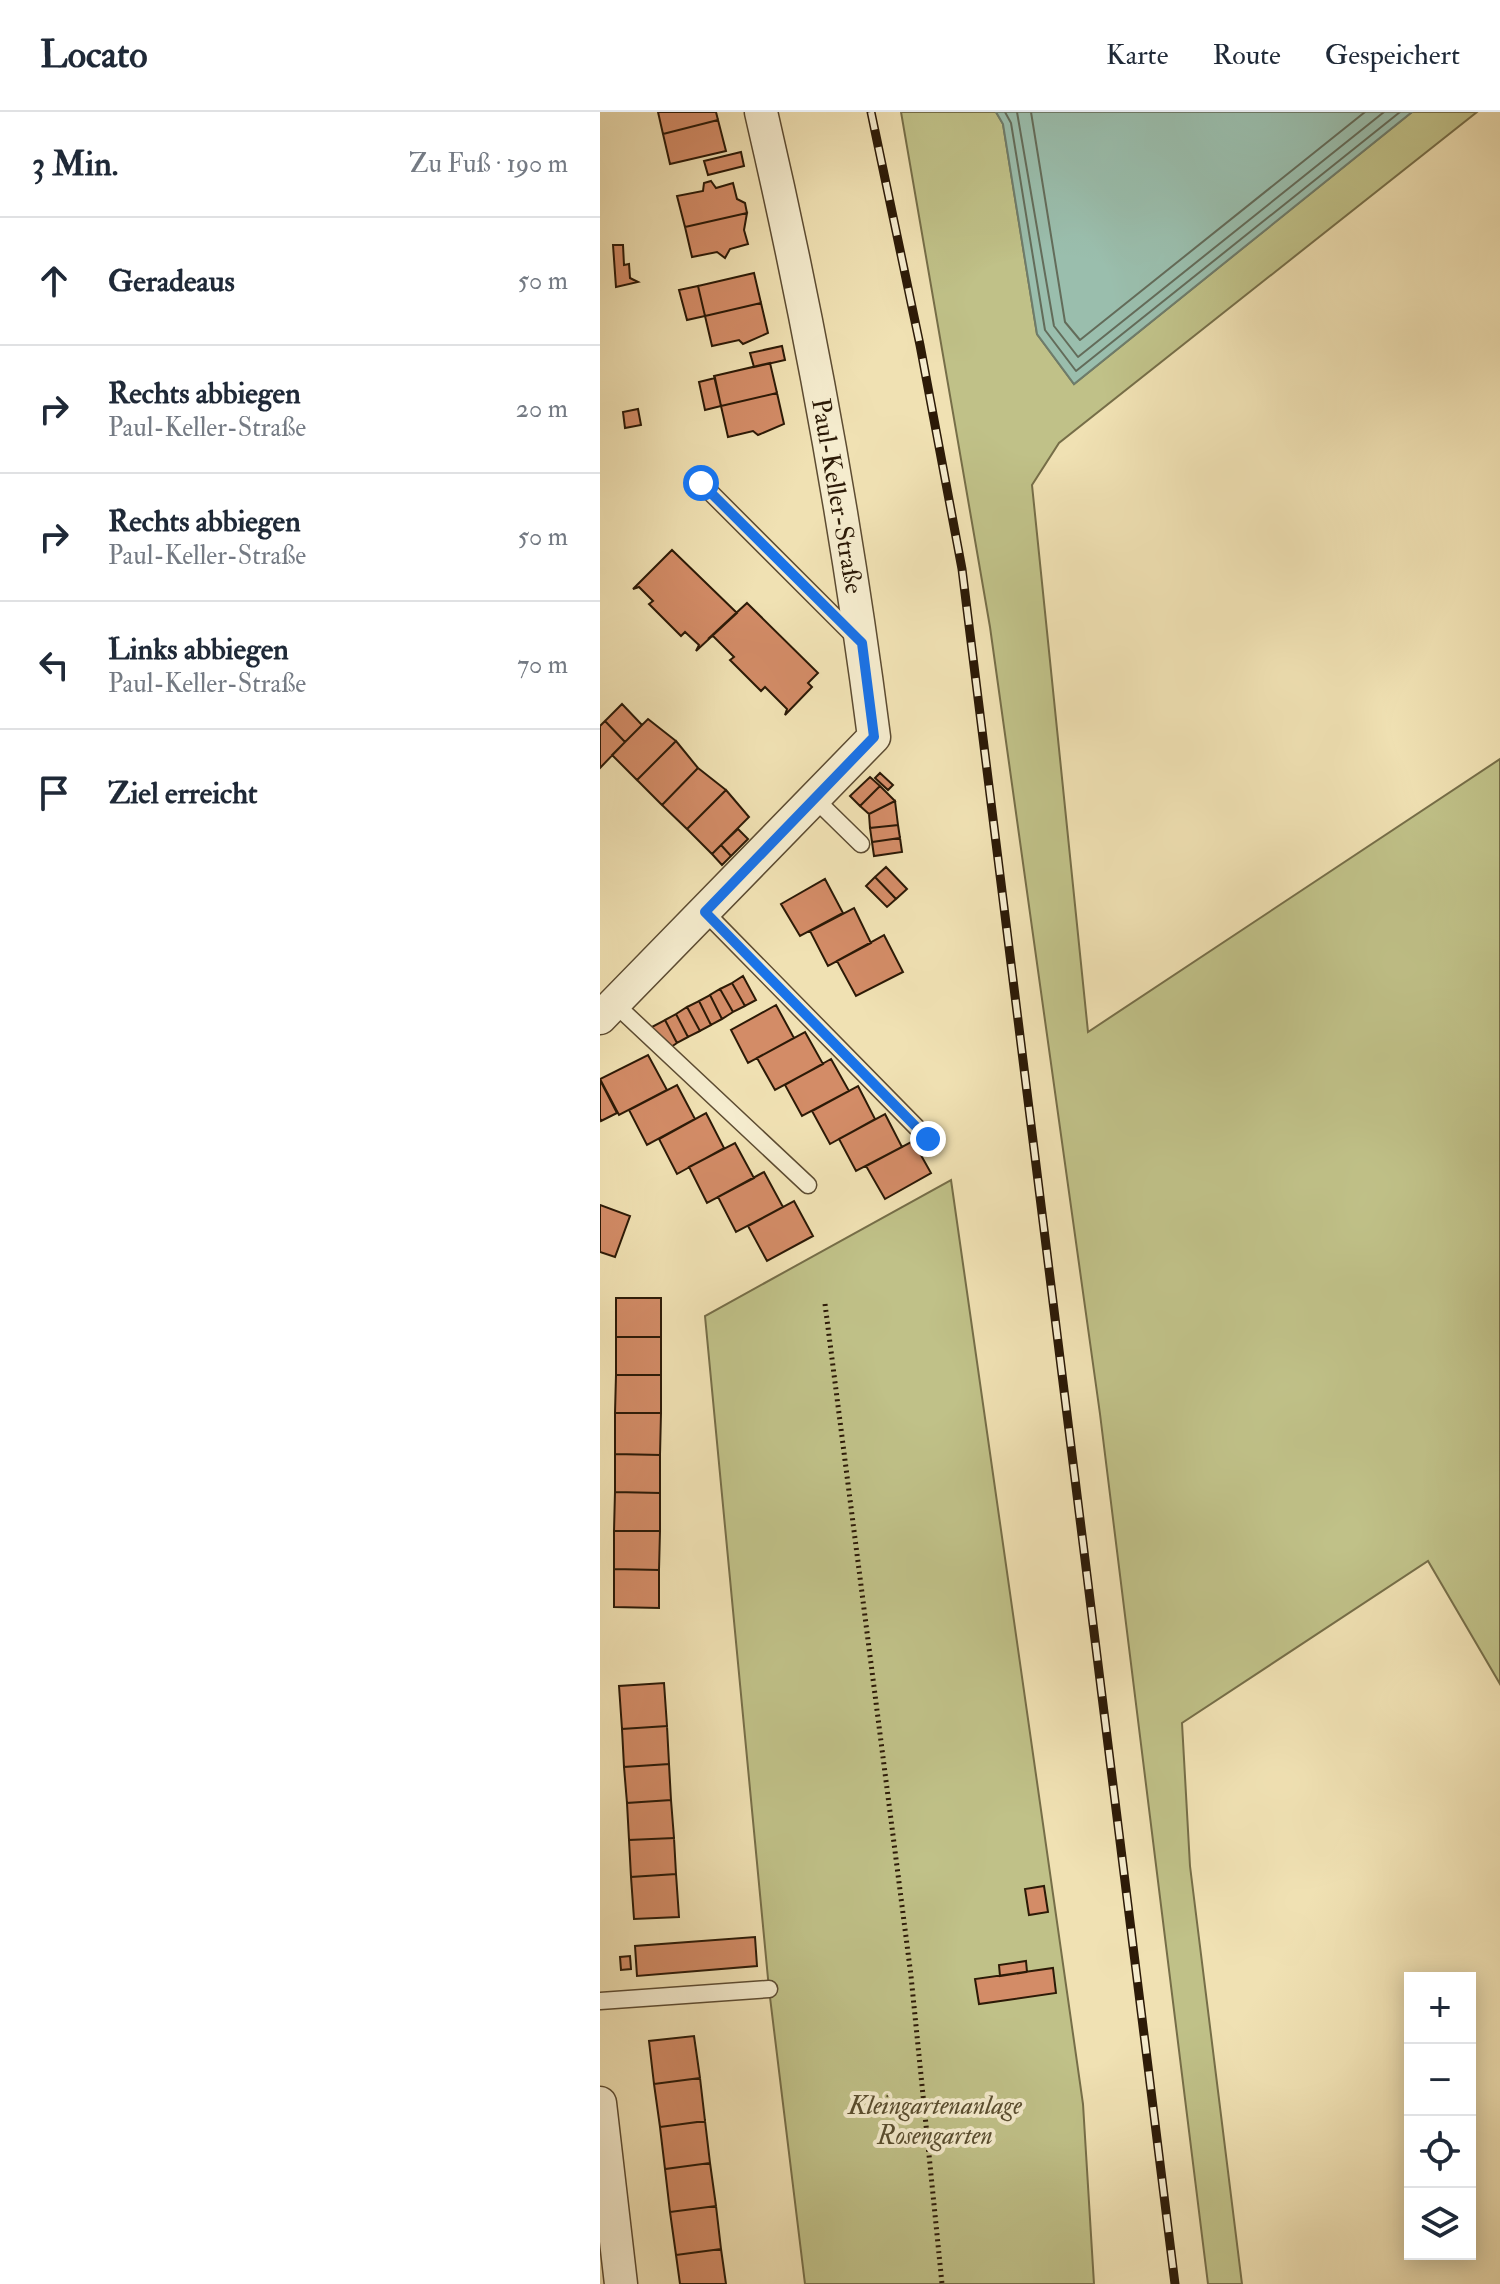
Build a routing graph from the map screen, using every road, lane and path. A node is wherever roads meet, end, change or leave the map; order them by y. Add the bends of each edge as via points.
1 (761, 112) edge
2 (701, 483) dead end
3 (862, 643) junction
4 (815, 799) junction
5 (861, 844) dead end
6 (705, 912) junction
7 (608, 1011) edge
8 (928, 1139) dead end
9 (808, 1185) dead end
10 (825, 1304) dead end
11 (769, 1989) dead end
12 (600, 2001) edge
13 (600, 2103) edge
14 (621, 2284) edge
15 (942, 2284) edge

1 - 3 street, Paul-Keller-Straße via 801,287
2 - 3 lane
3 - 4 street, Paul-Keller-Straße via 874,737
4 - 5 lane
4 - 6 street, Paul-Keller-Straße
6 - 7 street, Paul-Keller-Straße
6 - 8 lane
7 - 9 lane, Paul-Keller-Straße
10 - 15 path via 912,1990
11 - 12 lane
13 - 14 street

